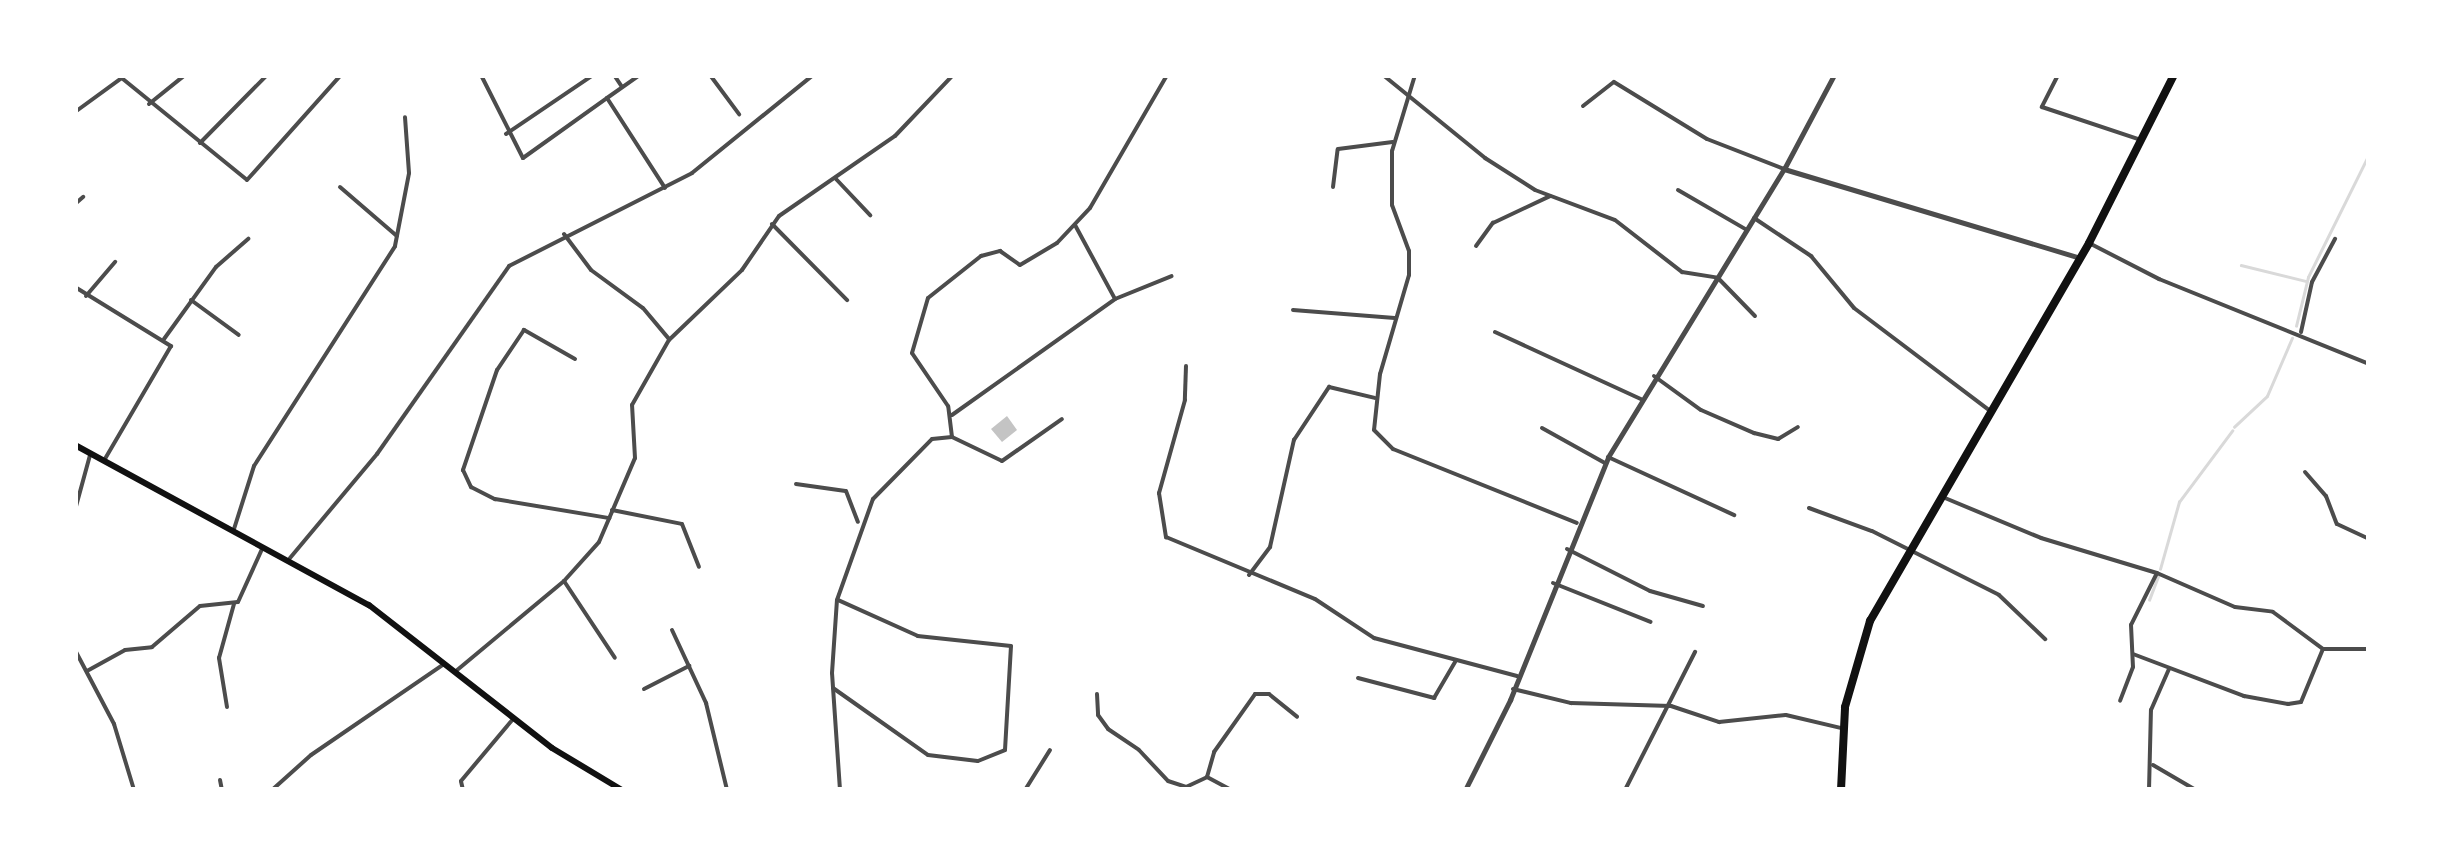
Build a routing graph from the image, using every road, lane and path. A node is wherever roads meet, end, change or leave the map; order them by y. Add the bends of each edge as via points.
1 (186, 75) edge
2 (267, 75) edge
3 (341, 75) edge
4 (480, 75) edge
5 (593, 75) edge
6 (614, 75) edge
7 (710, 75) edge
8 (814, 75) edge
9 (953, 75) edge
10 (1167, 75) edge
11 (1383, 75) edge
12 (1415, 75) edge
13 (1618, 75) edge
14 (1834, 75) edge
15 (2058, 75) edge
16 (2174, 75) edge
17 (122, 76) edge
18 (638, 76) edge
19 (1614, 82) junction
20 (622, 87) junction
21 (1406, 93) junction
22 (607, 98) junction
23 (149, 104) junction
24 (1583, 106) dead end
25 (75, 112) edge
26 (739, 114) dead end
27 (405, 117) dead end
28 (506, 134) junction
29 (2141, 140) junction
30 (1393, 142) junction
31 (199, 144) junction
32 (1784, 169) junction
33 (836, 179) junction
34 (340, 187) dead end
35 (1333, 188) dead end
36 (666, 189) junction
37 (1678, 190) dead end
38 (1550, 196) junction
39 (83, 197) dead end
40 (75, 204) edge
41 (870, 215) dead end
42 (1754, 218) junction
43 (772, 224) junction
44 (1075, 225) junction
45 (1747, 230) junction
46 (564, 234) junction
47 (398, 237) junction
48 (248, 239) dead end
49 (2335, 239) dead end
50 (2089, 243) junction
51 (1476, 246) dead end
52 (2080, 258) junction
53 (116, 262) dead end
54 (1172, 276) dead end
55 (1718, 278) junction
56 (75, 287) edge
57 (86, 296) junction
58 (1115, 299) junction
59 (191, 300) junction
60 (846, 300) dead end
61 (1293, 310) dead end
62 (1754, 316) dead end
63 (1395, 318) junction
64 (1495, 332) dead end
65 (2301, 334) junction
66 (240, 335) dead end
67 (164, 339) junction
68 (669, 340) junction
69 (574, 360) dead end
70 (2369, 364) edge
71 (1186, 366) dead end
72 (1654, 376) junction
73 (1375, 398) junction
74 (1641, 399) junction
75 (1989, 410) junction
76 (952, 416) junction
77 (1062, 419) dead end
78 (1798, 427) dead end
79 (1542, 428) dead end
80 (952, 437) junction
81 (75, 444) edge
82 (90, 455) junction
83 (1607, 460) junction
84 (104, 462) junction
85 (2304, 472) dead end
86 (796, 484) dead end
87 (1941, 496) junction
88 (1809, 508) dead end
89 (75, 510) edge
90 (612, 510) junction
91 (1734, 515) dead end
92 (609, 518) junction
93 (1577, 523) junction
94 (859, 526) junction
95 (234, 529) junction
96 (2369, 539) edge
97 (264, 544) junction
98 (1909, 548) junction
99 (1566, 549) junction
100 (290, 558) junction
101 (699, 567) dead end
102 (2157, 573) junction
103 (1250, 574) junction
104 (564, 581) junction
105 (1553, 583) junction
106 (836, 600) junction
107 (234, 604) junction
108 (1703, 606) dead end
109 (1651, 622) dead end
110 (672, 630) dead end
111 (2045, 639) dead end
112 (2323, 649) junction
113 (75, 650) edge
114 (2369, 650) edge
115 (1695, 652) dead end
116 (2131, 653) junction
117 (77, 658) edge
118 (615, 658) dead end
119 (1455, 662) junction
120 (444, 664) junction
121 (689, 666) junction
122 (2169, 669) junction
123 (86, 671) junction
124 (454, 672) junction
125 (1517, 676) junction
126 (1358, 678) dead end
127 (833, 688) junction
128 (644, 689) dead end
129 (1512, 690) junction
130 (1098, 694) dead end
131 (2120, 701) dead end
132 (226, 707) dead end
133 (1296, 717) dead end
134 (513, 719) junction
135 (1843, 728) junction
136 (1050, 750) dead end
137 (2152, 764) junction
138 (1208, 776) junction
139 (220, 780) dead end
140 (842, 789) edge
141 (134, 790) edge
142 (222, 790) edge
143 (272, 790) edge
144 (462, 790) edge
145 (622, 790) edge
146 (727, 790) edge
147 (1025, 790) edge
148 (1231, 790) edge
149 (1466, 790) edge
150 (1626, 790) edge
151 (1841, 790) edge
152 (2149, 790) edge
153 (2196, 790) edge

1 - 23 street
2 - 31 street
3 - 31 street via 282,134 251,179
4 - 28 street
5 - 28 street
6 - 20 street
7 - 26 street
8 - 36 street
9 - 33 street via 896,136
10 - 44 street
11 - 21 street
12 - 21 street
13 - 19 street
14 - 32 street
15 - 29 street via 2042,107
16 - 29 main road
17 - 23 street
17 - 25 street
18 - 20 street
19 - 24 street
19 - 32 street via 1707,140
20 - 22 street
21 - 30 street
21 - 38 street via 1485,158
22 - 28 street via 529,158
22 - 36 street
23 - 31 street
27 - 47 street via 409,173
29 - 50 main road
30 - 35 street via 1338,149
30 - 63 street via 1392,205 1410,260
32 - 42 street
32 - 52 street
33 - 41 street
33 - 43 street
34 - 47 street
36 - 46 street
37 - 45 street
38 - 51 street via 1493,223
38 - 55 street via 1614,220 1682,272
39 - 40 street
42 - 45 street
42 - 75 street via 1805,251 1862,314
43 - 60 street
43 - 68 street via 742,270
44 - 58 street
44 - 76 street via 1024,265 997,250 966,262 928,298 912,354
45 - 55 street
46 - 68 street via 591,270 652,317
46 - 100 street via 496,278 377,454
47 - 95 street via 254,466
48 - 59 street
49 - 65 street via 2312,282
50 - 52 main road
50 - 65 street via 2159,279
52 - 75 main road
53 - 57 street
54 - 58 street
55 - 62 street
55 - 72 street
56 - 57 street
57 - 67 street
58 - 76 street
59 - 66 street
59 - 67 street
61 - 63 street
63 - 73 street
64 - 74 street
65 - 70 street
67 - 84 street via 171,350
68 - 90 street via 632,405 635,458
69 - 92 street via 524,330 497,370 463,470 471,487 495,499
71 - 103 street via 1185,400 1159,493 1160,526 1172,542
72 - 74 street
72 - 78 street via 1738,427 1778,439
73 - 93 street via 1374,430 1381,442
73 - 103 street via 1329,387 1294,440 1270,547
74 - 83 street
75 - 87 main road
76 - 80 street
77 - 80 street via 1002,461
79 - 83 street
80 - 94 street via 932,439 911,454
81 - 82 main road
82 - 84 main road
82 - 89 street
83 - 91 street
83 - 93 street
84 - 95 main road
85 - 96 street via 2326,496 2337,524
86 - 94 street via 846,490
87 - 98 main road
87 - 102 street via 2041,538
88 - 98 street
90 - 92 street
90 - 101 street via 682,524
92 - 104 street
93 - 99 street
94 - 106 street
95 - 97 main road
97 - 100 main road
97 - 107 street
98 - 111 street via 2000,595
98 - 135 main road via 1860,644
99 - 105 street
99 - 108 street via 1624,580
100 - 120 main road via 402,626
102 - 112 street via 2234,607 2274,612
102 - 116 street via 2131,625
103 - 119 street via 1315,599 1374,638
104 - 118 street
104 - 124 street
105 - 109 street
105 - 125 street
106 - 127 street
106 - 127 street via 918,636 1011,646 1005,750 978,762 928,754
107 - 123 street via 200,606 152,648 125,650
107 - 132 street via 219,658
110 - 121 street
112 - 114 street
112 - 122 street via 2297,704 2268,704
113 - 117 street
115 - 150 street
116 - 122 street
116 - 131 street
117 - 123 street
119 - 125 street
119 - 126 street via 1434,698
120 - 124 main road
120 - 143 street
121 - 128 street
121 - 146 street via 706,702
122 - 137 street via 2151,710
123 - 141 street via 118,735
124 - 134 main road
125 - 129 street
127 - 140 street
129 - 135 street via 1571,704 1671,706 1719,722 1786,715
129 - 149 street
130 - 138 street via 1098,715 1108,730 1139,750 1168,782 1186,786
133 - 138 street via 1269,694 1256,694 1214,752
134 - 144 street via 460,781
134 - 145 main road
135 - 151 main road
136 - 147 street
137 - 152 street
137 - 153 street
138 - 148 street
139 - 142 street

